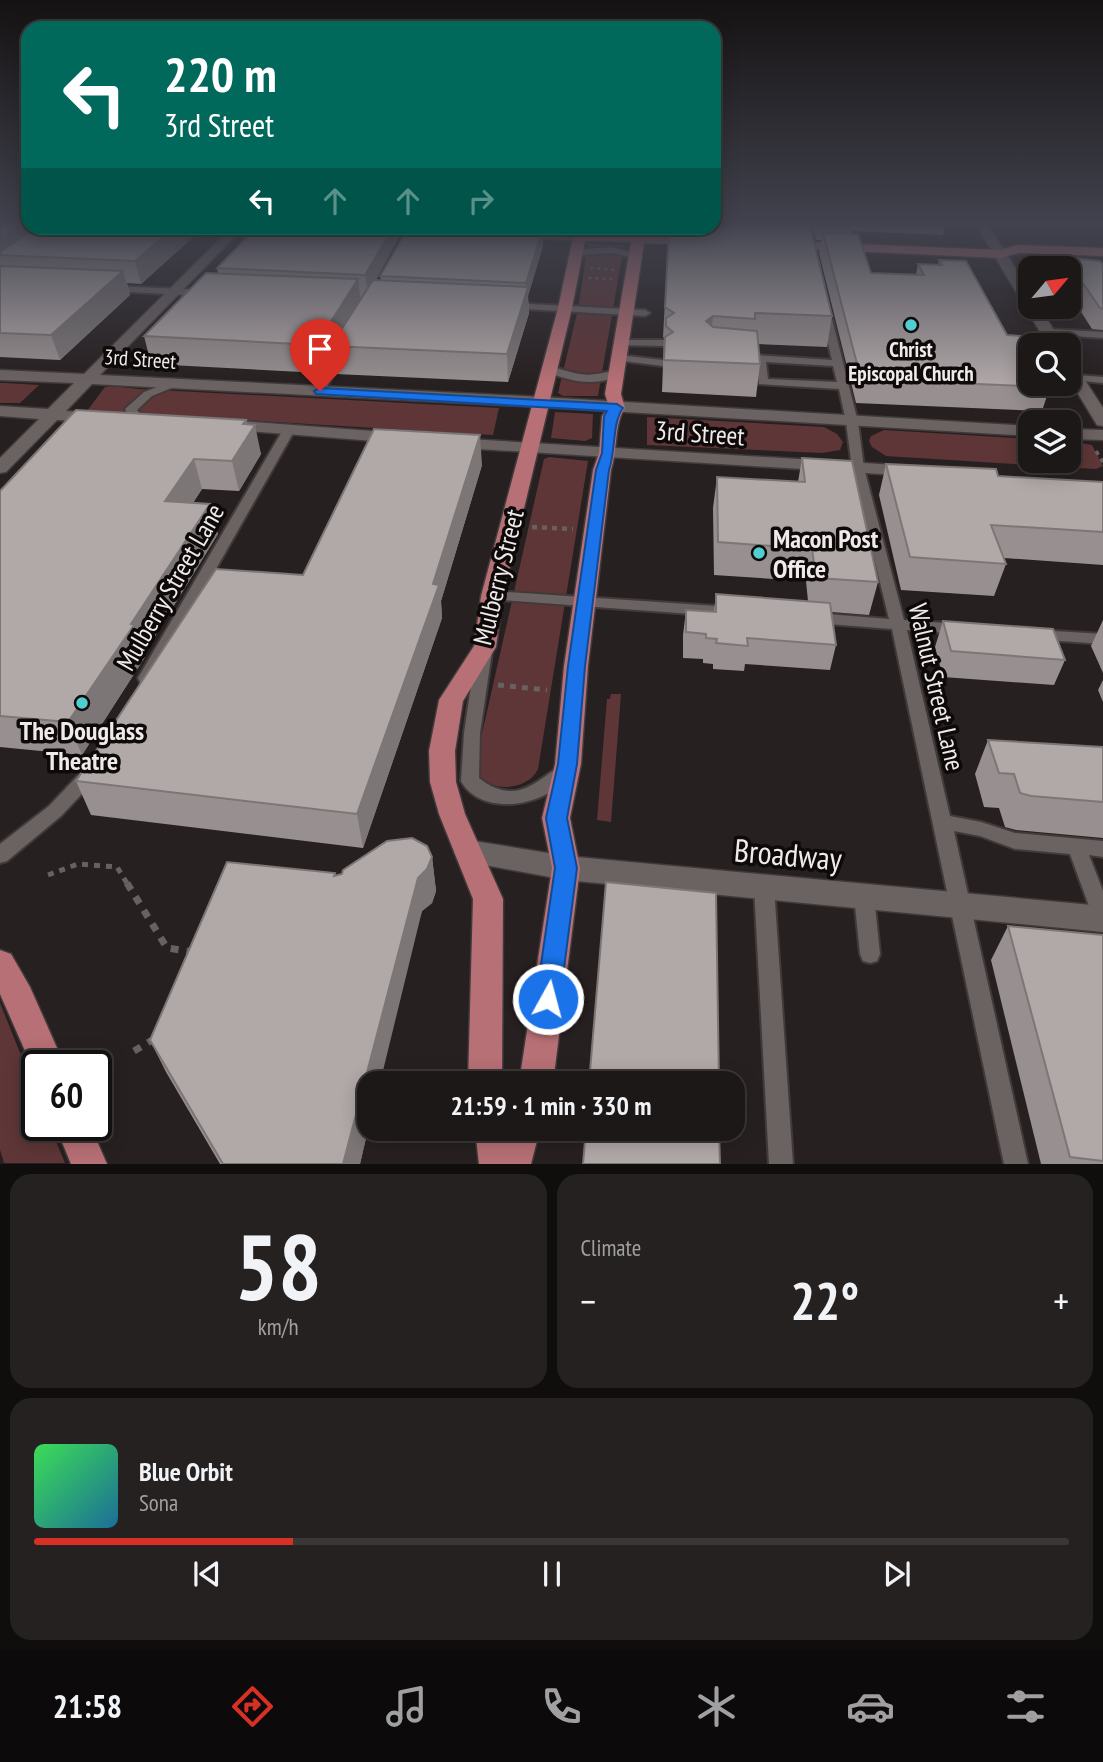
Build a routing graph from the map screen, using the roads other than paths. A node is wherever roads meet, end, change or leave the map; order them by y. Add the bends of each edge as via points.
1 (189, 276) edge
2 (571, 276) edge
3 (637, 276) edge
4 (94, 288) edge
5 (175, 291) junction
6 (216, 293) edge
7 (822, 298) edge
8 (495, 306) edge
9 (565, 309) junction
10 (635, 312) junction
11 (352, 333) edge
12 (1103, 335) edge
13 (1081, 336) edge
14 (625, 356) junction
15 (734, 356) edge
16 (761, 359) junction
17 (838, 363) junction
18 (550, 369) junction
19 (1081, 374) edge
20 (0, 375) edge
21 (89, 378) junction
22 (1103, 380) edge
23 (170, 385) junction
24 (1081, 385) edge
25 (844, 386) junction
26 (320, 391) junction
27 (541, 402) junction
28 (617, 408) junction
29 (0, 411) edge
30 (52, 415) junction
31 (148, 421) joint
32 (1103, 421) edge
33 (852, 422) junction
34 (209, 424) edge
35 (290, 428) junction
36 (1018, 430) edge
37 (1081, 434) edge
38 (1103, 435) edge
39 (530, 448) junction
40 (608, 453) junction
41 (0, 468) edge
42 (858, 468) junction
43 (926, 472) edge
44 (492, 596) junction
45 (586, 602) junction
46 (752, 614) edge
47 (805, 618) edge
48 (898, 624) junction
49 (980, 630) edge
50 (1021, 633) edge
51 (1103, 639) edge
52 (485, 647) junction
53 (138, 691) edge
54 (97, 762) edge
55 (568, 764) junction
56 (943, 822) junction
57 (1077, 847) junction
58 (1103, 849) edge
59 (468, 852) junction
60 (0, 855) edge
61 (566, 868) junction
62 (764, 887) junction
63 (864, 896) junction
64 (961, 905) junction
65 (1103, 918) edge
66 (870, 954) dead end
67 (0, 964) edge
68 (41, 1050) edge
69 (485, 1071) edge
70 (538, 1071) edge
71 (79, 1141) edge
72 (494, 1141) edge
73 (520, 1141) edge
74 (89, 1164) edge
75 (497, 1164) edge
76 (513, 1164) edge
77 (781, 1164) edge
78 (1016, 1164) edge

1 - 5 street
2 - 9 main road, Mulberry Street
3 - 10 main road
4 - 5 lane
5 - 6 lane
5 - 21 street
7 - 17 lane, Walnut Street Lane
8 - 9 lane
9 - 10 lane
9 - 18 main road, Mulberry Street
10 - 14 main road
11 - 26 lane
12 - 13 lane
14 - 14 lane via 664,352
14 - 18 lane via 601,378 581,379
14 - 28 main road via 613,394
15 - 16 lane
16 - 17 lane
16 - 25 lane via 763,382
17 - 25 lane, Walnut Street Lane
18 - 27 main road, Mulberry Street
19 - 22 lane
20 - 21 street, 3rd Street
21 - 23 street, 3rd Street
21 - 30 street
23 - 26 street, 3rd Street
23 - 31 lane via 148,394 131,409 133,415
24 - 32 street
25 - 33 lane, Walnut Street Lane
26 - 27 street, 3rd Street
27 - 28 street, 3rd Street
27 - 39 main road, Mulberry Street
28 - 33 street, 3rd Street
28 - 40 main road via 610,416
29 - 30 street
30 - 31 street
30 - 41 street
33 - 36 street, 3rd Street
33 - 42 lane, Walnut Street Lane
34 - 35 street, 3rd Street
35 - 39 street, 3rd Street
35 - 53 lane, Mulberry Street Lane
37 - 38 street
39 - 40 street, 3rd Street
39 - 44 main road, Mulberry Street
40 - 42 street, 3rd Street
40 - 45 main road
42 - 43 street, 3rd Street
42 - 48 lane, Walnut Street Lane
44 - 45 lane
44 - 52 main road, Mulberry Street
45 - 46 lane
45 - 55 main road
47 - 48 lane
48 - 49 lane
48 - 56 lane, Walnut Street Lane
50 - 51 lane
52 - 55 lane via 470,745 471,781 491,795 531,795 554,782
52 - 59 main road, Mulberry Street via 451,700 442,751 443,782
54 - 60 lane via 75,792
55 - 61 main road via 556,818
56 - 57 lane via 1015,841
56 - 64 lane, Walnut Street Lane
57 - 58 lane
57 - 65 lane
59 - 61 street, Broadway
59 - 69 main road, Mulberry Street via 488,899
61 - 62 street, Broadway
61 - 70 main road
62 - 63 street, Broadway
62 - 77 lane
63 - 64 street, Broadway
63 - 66 lane
64 - 65 street, Broadway
64 - 78 lane, Walnut Street Lane
67 - 68 main road
71 - 74 main road
72 - 75 main road
73 - 76 main road

